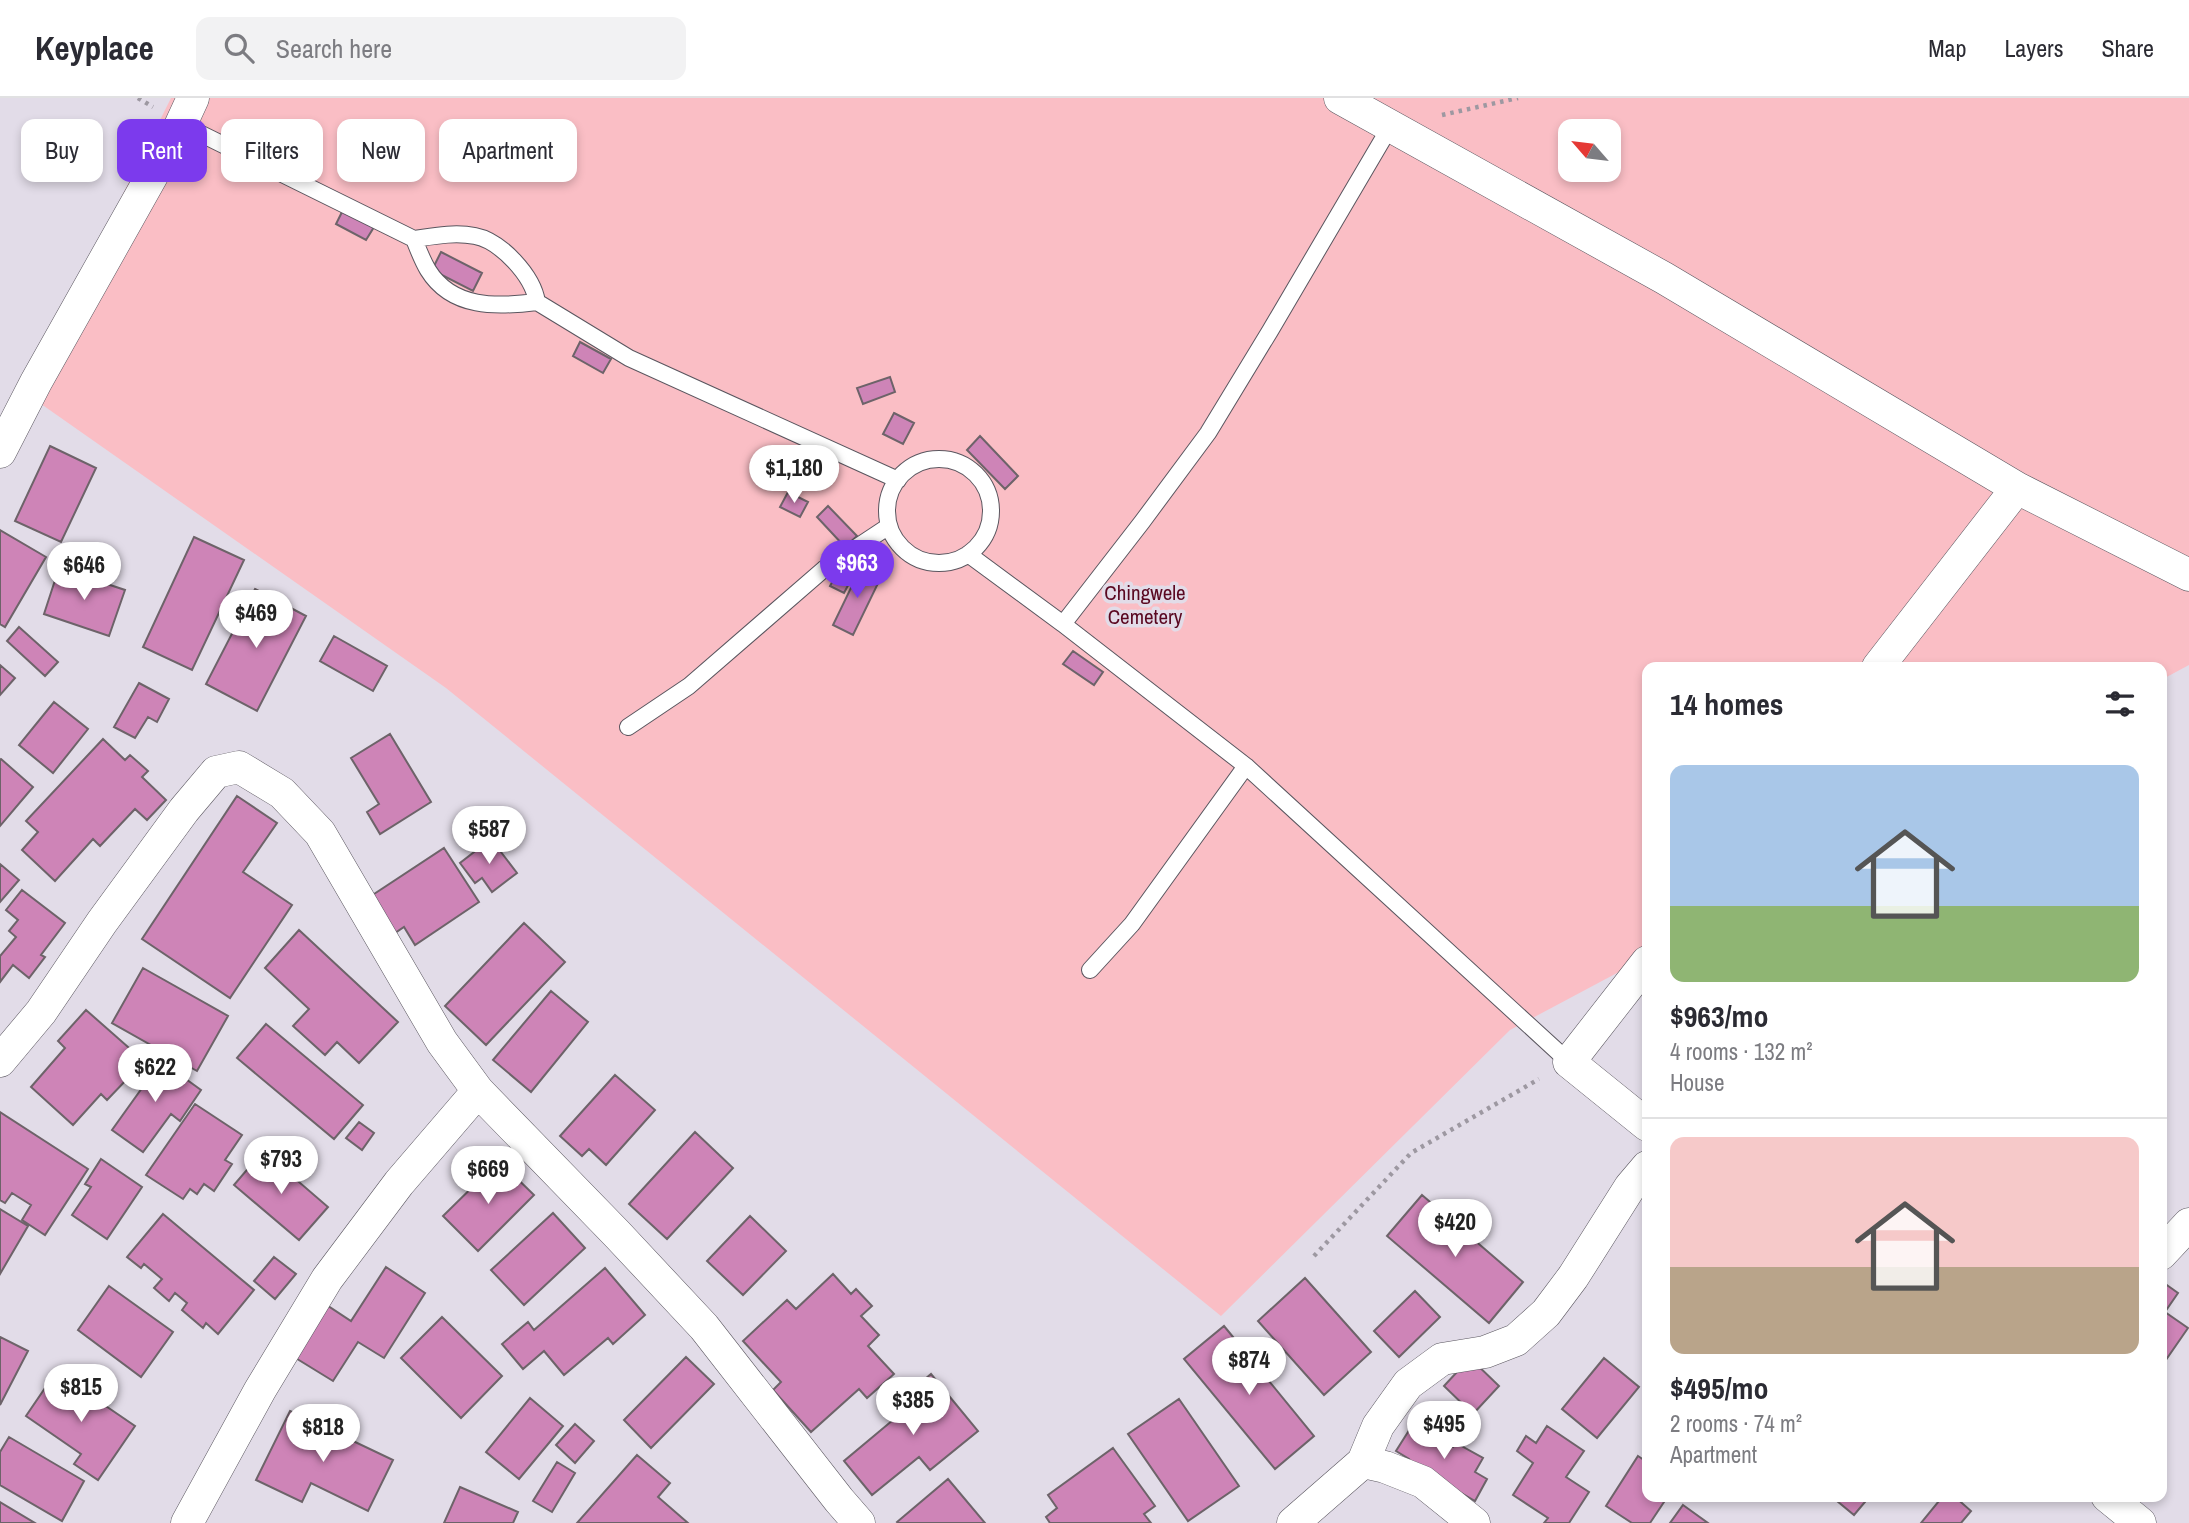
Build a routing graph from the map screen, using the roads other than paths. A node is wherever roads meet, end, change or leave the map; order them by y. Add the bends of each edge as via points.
1 (1340, 98) edge
2 (187, 111) edge
3 (1390, 127) junction
4 (414, 239) junction
5 (537, 302) junction
6 (0, 452) edge
7 (898, 480) junction
8 (2017, 488) junction
9 (890, 526) junction
10 (968, 554) junction
11 (2189, 576) edge
12 (1063, 624) junction
13 (1882, 662) edge
14 (628, 727) dead end
15 (1247, 766) junction
16 (1642, 968) edge
17 (1090, 970) dead end
18 (0, 1061) edge
19 (1569, 1062) junction
20 (478, 1091) junction
21 (1642, 1121) edge
22 (1642, 1173) edge
23 (2189, 1224) edge
24 (2167, 1248) edge
25 (1363, 1462) junction
26 (2114, 1502) edge
27 (187, 1523) edge
28 (859, 1523) edge
29 (1293, 1523) edge
30 (1474, 1523) edge
31 (2140, 1523) edge

1 - 3 street
2 - 4 lane
2 - 6 street
3 - 8 street via 1664,278
3 - 12 lane via 1208,433
4 - 5 lane via 428,271 444,288 474,304
4 - 5 lane via 477,236 500,248 523,271
5 - 7 lane via 629,358
7 - 9 lane via 887,510
7 - 10 lane via 925,461 957,462 971,470 989,496 991,513 981,543
8 - 11 street
8 - 13 street
9 - 10 lane via 896,541 922,561 938,564
9 - 14 lane via 824,569 689,685
10 - 12 lane
12 - 15 lane
15 - 17 lane via 1132,924
15 - 19 lane
16 - 19 street
18 - 20 street via 41,1012 184,810 216,772 239,767 282,793 320,832 442,1042
19 - 21 street
20 - 27 street via 399,1183 327,1279
20 - 28 street via 704,1327
22 - 25 street via 1546,1312 1516,1340 1485,1352 1442,1359 1408,1384 1378,1426
23 - 24 street
25 - 29 street
25 - 30 street via 1423,1482
26 - 31 street

